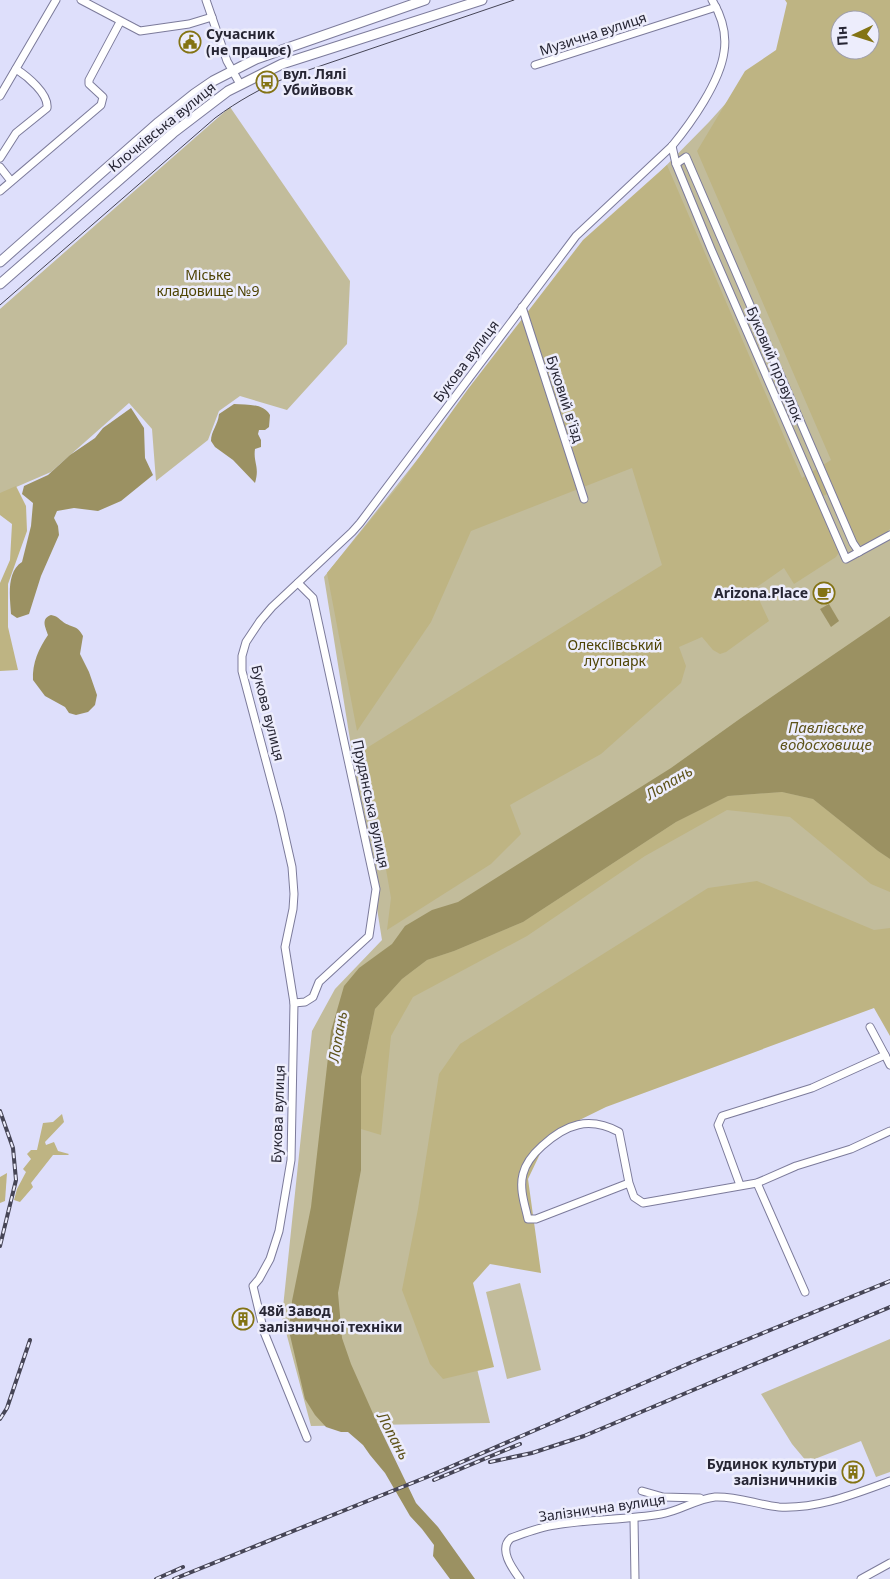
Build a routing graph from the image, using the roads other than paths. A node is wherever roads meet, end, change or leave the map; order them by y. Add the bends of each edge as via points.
1 (56, 0) edge
2 (81, 0) edge
3 (206, 0) edge
4 (425, 0) edge
5 (482, 0) edge
6 (712, 0) edge
7 (716, 7) junction
8 (212, 17) junction
9 (120, 22) junction
10 (535, 65) dead end
11 (16, 69) junction
12 (232, 70) junction
13 (240, 84) junction
14 (0, 96) edge
15 (672, 146) junction
16 (0, 158) edge
17 (676, 164) junction
18 (0, 167) edge
19 (11, 182) junction
20 (0, 191) edge
21 (0, 262) edge
22 (0, 284) edge
23 (522, 307) junction
24 (584, 499) dead end
25 (890, 535) edge
26 (859, 552) junction
27 (298, 583) junction
28 (294, 1003) junction
29 (870, 1027) dead end
30 (885, 1055) junction
31 (890, 1065) edge
32 (890, 1131) edge
33 (629, 1183) junction
34 (757, 1183) junction
35 (740, 1185) junction
36 (805, 1292) dead end
37 (307, 1438) dead end
38 (890, 1482) edge
39 (642, 1491) dead end
40 (706, 1499) junction
41 (634, 1519) junction
42 (890, 1564) edge
43 (520, 1579) edge
44 (635, 1579) edge
45 (861, 1579) edge

1 - 11 street
2 - 9 street
3 - 8 street
4 - 12 main road, Клочківська вулиця
5 - 13 main road, Клочківська вулиця via 282,64
6 - 7 street, Букова вулиця
7 - 10 street, Музична вулиця
7 - 15 street, Букова вулиця via 725,35 719,69 699,108
8 - 9 street via 140,32
8 - 12 street
9 - 19 street via 89,80 103,97 101,105
11 - 14 street
11 - 16 street via 31,79 47,101 47,108 16,133
12 - 13 street
12 - 21 main road, Клочківська вулиця via 159,122
13 - 22 main road, Клочківська вулиця via 173,133
15 - 17 street, Буковий провулок
15 - 23 street, Букова вулиця via 576,236
17 - 26 street, Буковий провулок via 686,157
17 - 26 street, Буковий провулок via 846,560
18 - 19 street
19 - 20 street
23 - 24 street, Буковий в'їзд
23 - 27 street, Букова вулиця via 360,523
25 - 26 street
27 - 28 street, Букова вулиця via 260,621 246,642 242,656 242,671 292,867 293,909 285,947
27 - 28 street, Прудянська вулиця via 313,598 376,889 369,936 320,982 313,997
28 - 37 street, Букова вулиця via 287,1184 279,1231 270,1259 253,1286 264,1332
29 - 30 street
30 - 31 street
30 - 35 street via 812,1088 722,1116 718,1125
32 - 34 street via 851,1149 796,1166
33 - 33 street via 619,1132 607,1126 577,1124 552,1137 530,1158 521,1184 528,1220
33 - 35 street via 634,1196 643,1203
34 - 35 street
34 - 36 street
38 - 40 street, Залізнична вулиця via 814,1505 780,1507 726,1497
39 - 40 street via 663,1497
40 - 41 street, Залізнична вулиця via 664,1514
41 - 43 street, Залізнична вулиця via 554,1525 511,1538 504,1547
41 - 44 street
42 - 45 street

